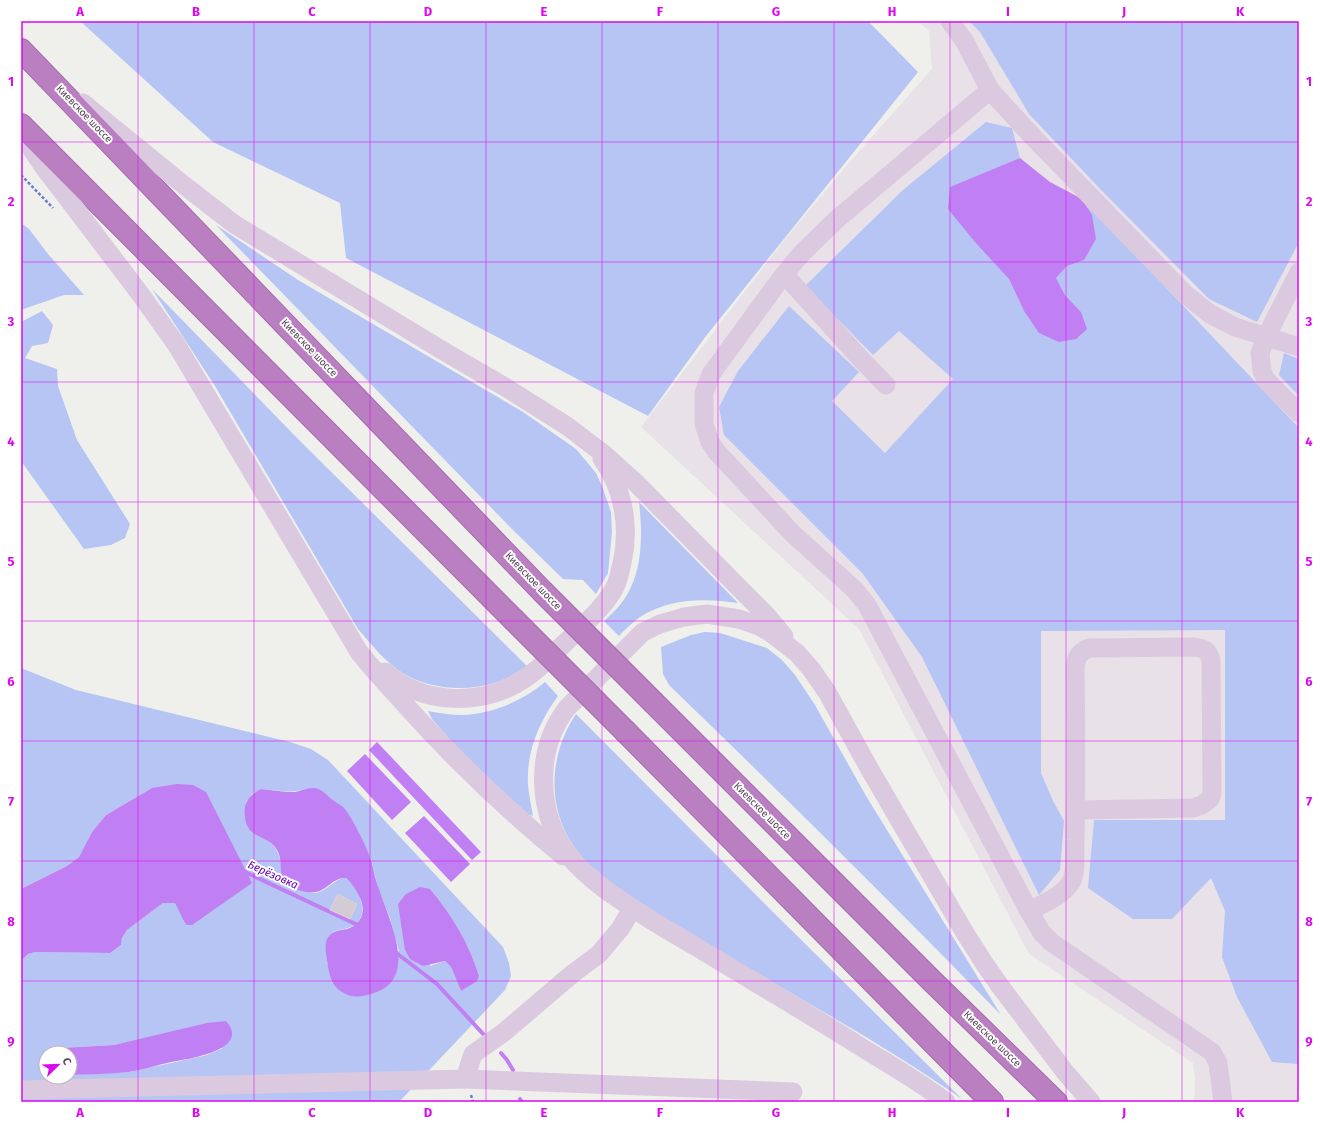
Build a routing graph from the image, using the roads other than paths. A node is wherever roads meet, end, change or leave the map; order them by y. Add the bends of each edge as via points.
1 (950, 21) edge
2 (21, 50) edge
3 (42, 70) junction
4 (990, 90) junction
5 (21, 125) edge
6 (21, 134) edge
7 (1299, 272) edge
8 (785, 274) junction
9 (1266, 337) junction
10 (1299, 347) edge
11 (886, 384) dead end
12 (1299, 413) edge
13 (589, 443) junction
14 (343, 625) junction
15 (797, 652) junction
16 (1076, 810) junction
17 (582, 872) junction
18 (632, 909) junction
19 (1029, 911) junction
20 (466, 1079) junction
21 (21, 1090) edge
22 (792, 1092) dead end
23 (946, 1102) edge
24 (992, 1102) edge
25 (1056, 1102) edge
26 (1092, 1102) edge
27 (1223, 1102) edge

1 - 4 street via 965,42
2 - 3 highway, Киевское шоссе
3 - 13 street via 234,224 547,412
3 - 25 highway, Киевское шоссе, bridge via 542,591
4 - 8 street via 836,220 801,254
4 - 9 street via 1185,294 1210,314 1235,327
5 - 24 highway, bridge
6 - 14 street via 176,344
7 - 9 street
8 - 11 street
8 - 19 street via 711,374 704,393 704,424 707,436 716,450 792,533 855,590 867,606
9 - 10 street
9 - 12 street via 1260,353 1262,371 1266,380
13 - 14 street via 612,474 624,511 625,552 621,571 615,587 602,605 536,670 518,683 495,693 459,699 434,697 410,688 389,675
13 - 15 street via 636,483 768,616
14 - 17 street via 375,672 453,757 517,817
15 - 17 street via 759,626 739,619 707,614 684,617 643,632 567,708 556,726 548,748 544,794 553,831
15 - 26 street via 827,692 984,963 1060,1066
16 - 16 street via 1077,656 1089,648 1193,647 1208,652 1212,660 1210,799 1192,808
16 - 19 street via 1072,881 1059,894
17 - 18 street
18 - 20 street via 620,929 599,954 473,1054
18 - 23 street via 824,1024
19 - 27 street via 1042,933 1051,942 1212,1052 1218,1062
20 - 21 street
20 - 22 street

